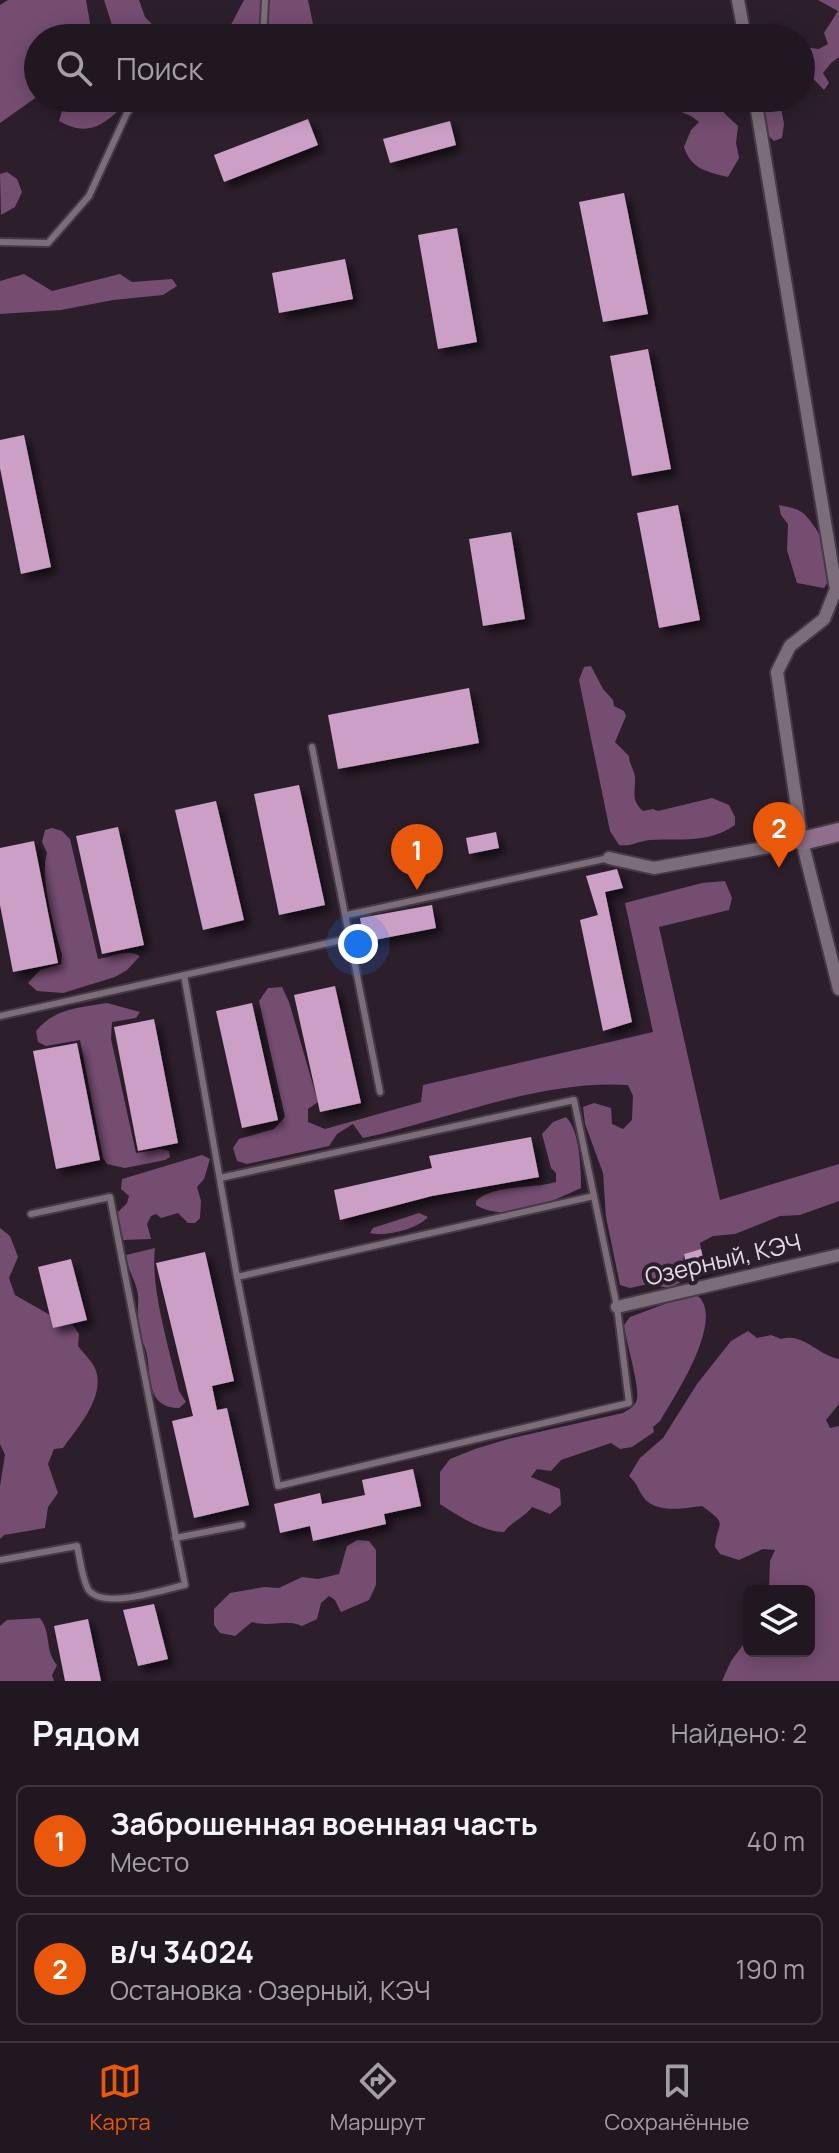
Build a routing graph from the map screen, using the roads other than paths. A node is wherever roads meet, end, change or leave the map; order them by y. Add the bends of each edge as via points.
1 (265, 0) edge
2 (738, 0) edge
3 (264, 24) edge
4 (742, 24) edge
5 (128, 112) edge
6 (757, 112) edge
7 (0, 242) edge
8 (312, 747) dead end
9 (839, 832) edge
10 (802, 841) junction
11 (609, 858) joint
12 (347, 915) junction
13 (351, 938) junction
14 (836, 963) edge
15 (184, 975) junction
16 (839, 989) edge
17 (0, 1016) edge
18 (380, 1092) dead end
19 (220, 1178) junction
20 (594, 1196) junction
21 (31, 1214) dead end
22 (839, 1255) edge
23 (237, 1277) junction
24 (617, 1307) junction
25 (242, 1525) dead end
26 (175, 1538) junction
27 (0, 1560) edge

1 - 3 lane
2 - 4 street
5 - 7 lane via 89,196 48,243
6 - 10 street via 836,589 824,619 790,646 777,672
8 - 12 lane
9 - 10 street
10 - 11 street via 654,868
10 - 14 street
11 - 12 lane
12 - 13 lane
13 - 15 lane
13 - 18 lane
14 - 16 street
15 - 17 lane
15 - 19 lane
19 - 20 lane via 574,1100
19 - 23 lane
20 - 23 lane
20 - 24 lane
21 - 26 lane via 110,1197
22 - 24 street, Озерный, КЭЧ
23 - 24 lane via 278,1486 629,1403
25 - 26 lane
26 - 27 lane via 185,1585 110,1600 88,1589 77,1546

